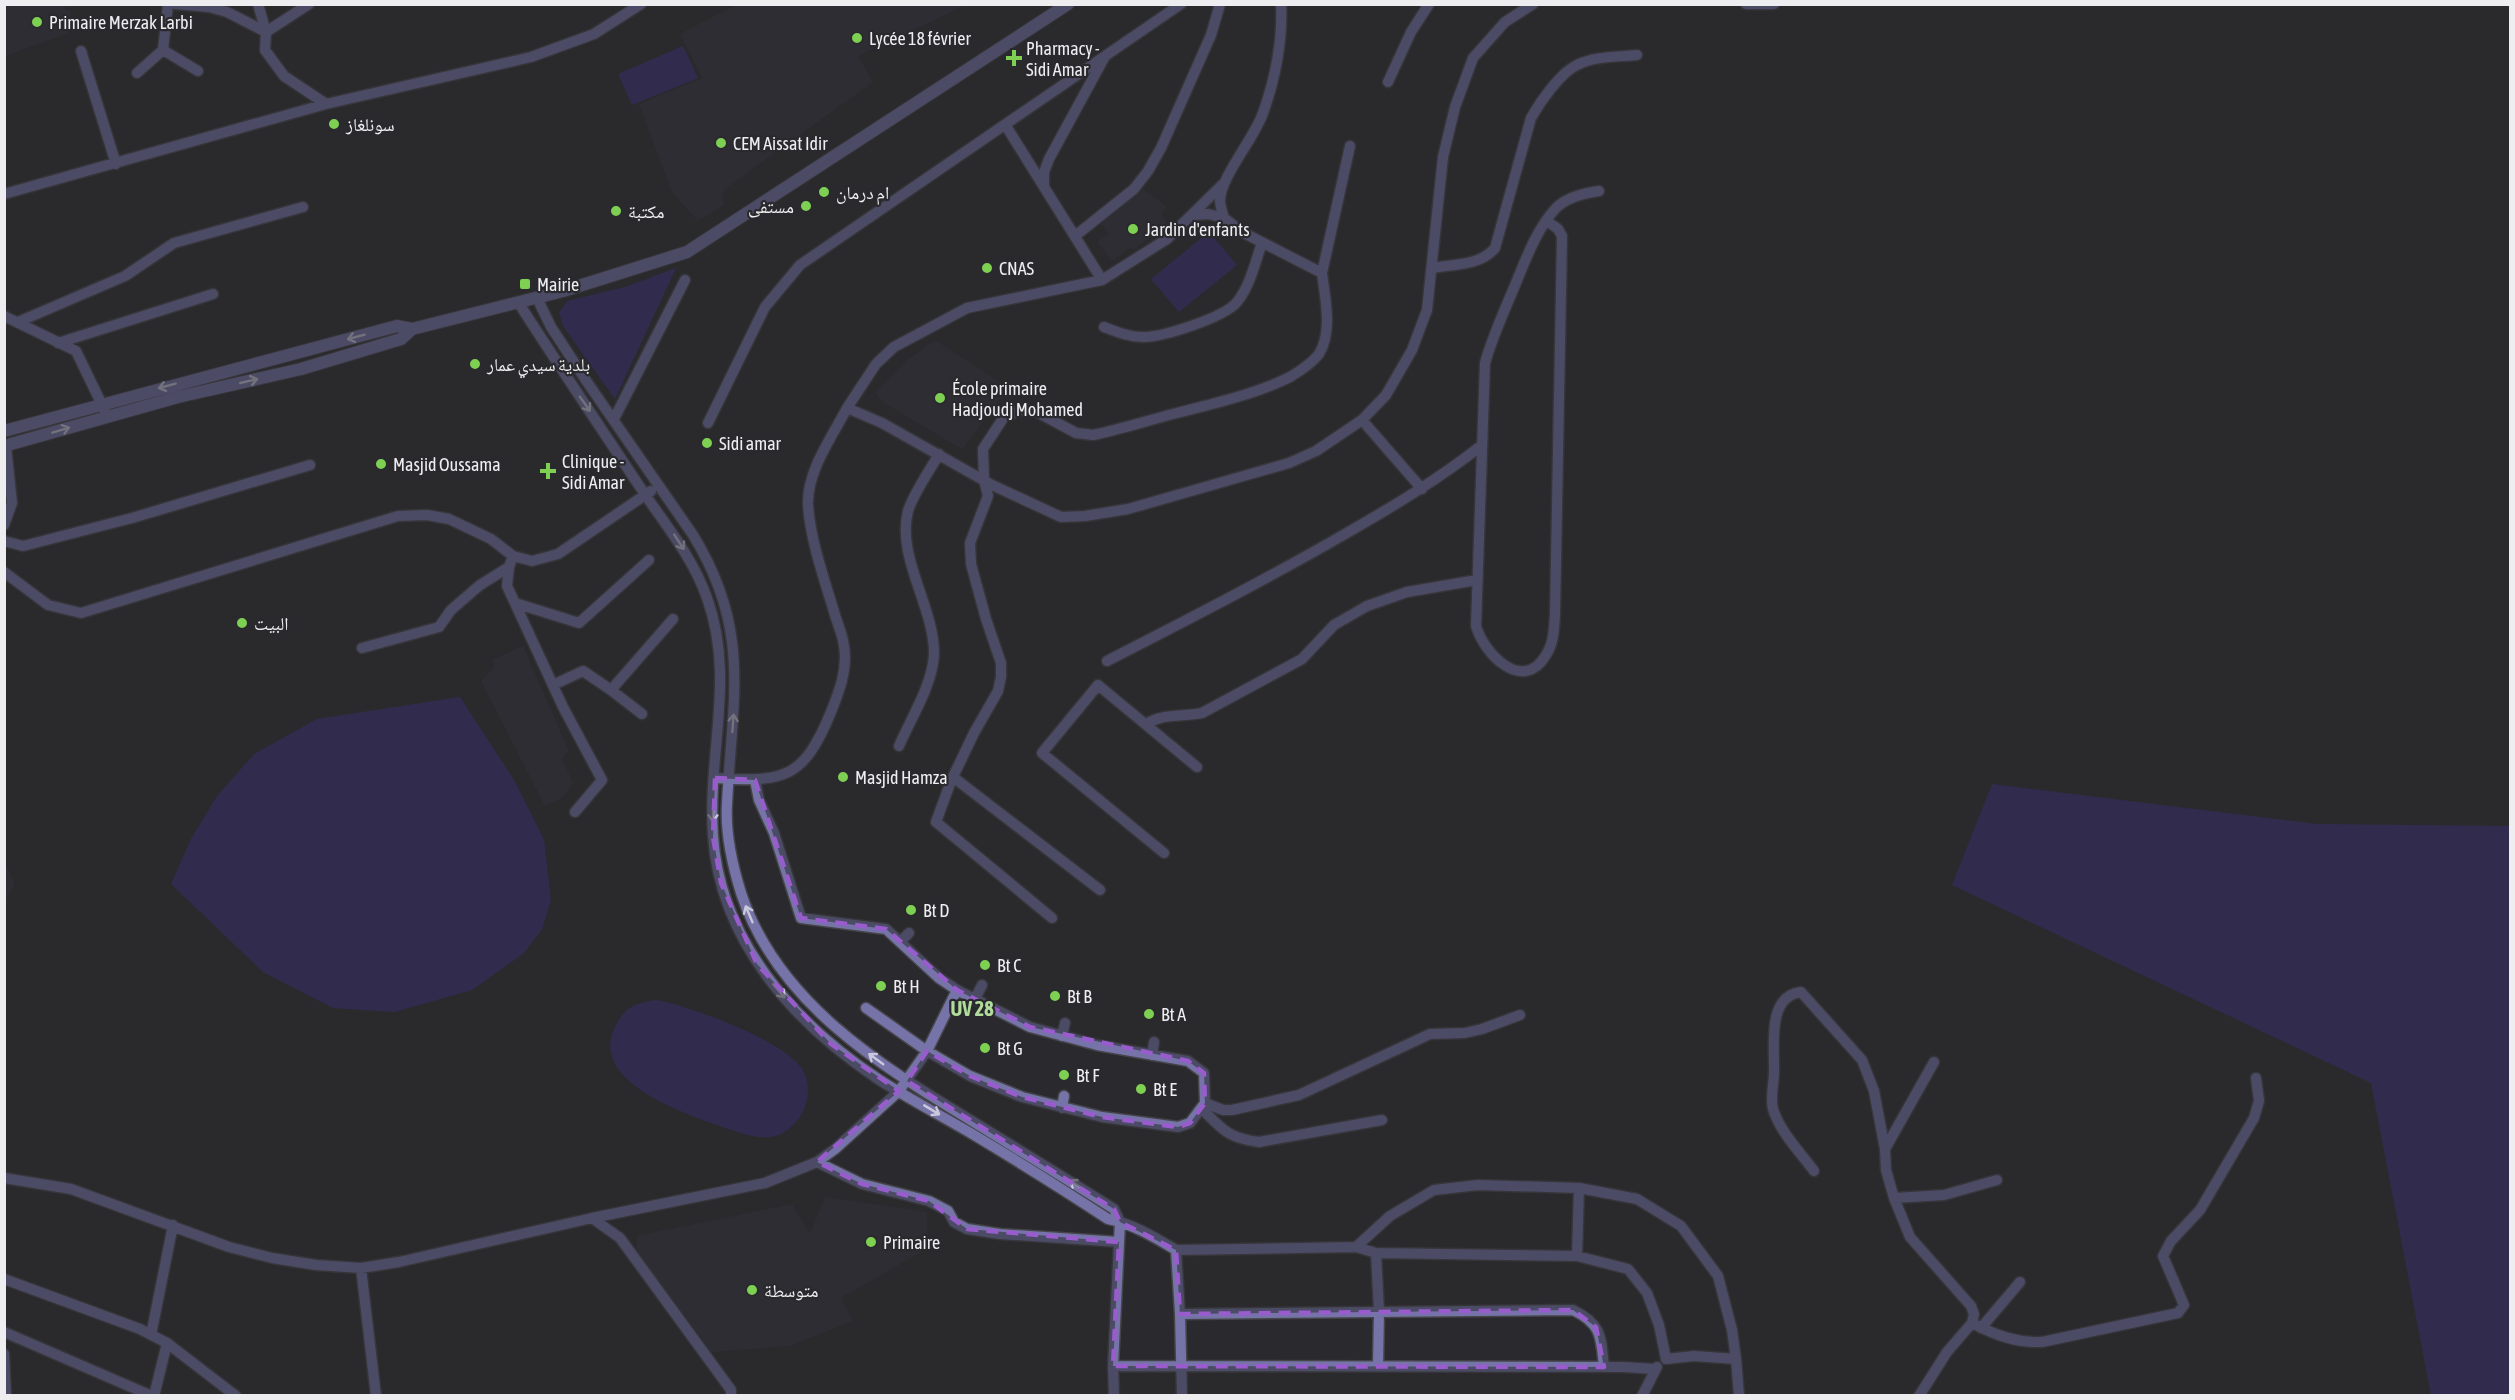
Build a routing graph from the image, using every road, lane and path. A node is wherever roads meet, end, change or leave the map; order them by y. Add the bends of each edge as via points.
1 (168, 4) edge
2 (176, 4) edge
3 (258, 4) edge
4 (641, 4) edge
5 (1068, 4) edge
6 (1181, 4) edge
7 (1220, 4) edge
8 (1281, 4) edge
9 (1430, 4) edge
10 (1533, 4) edge
11 (1746, 4) edge
12 (1774, 4) edge
13 (304, 7) edge
14 (226, 8) edge
15 (266, 32) junction
16 (163, 50) junction
17 (81, 51) dead end
18 (1106, 55) junction
19 (1637, 55) dead end
20 (198, 71) dead end
21 (137, 73) dead end
22 (1388, 82) dead end
23 (326, 104) junction
24 (1006, 126) junction
25 (1350, 147) dead end
26 (116, 164) junction
27 (1223, 184) junction
28 (1044, 186) junction
29 (1599, 191) dead end
30 (4, 194) edge
31 (303, 207) dead end
32 (1194, 215) junction
33 (1224, 218) junction
34 (1547, 221) junction
35 (1075, 236) junction
36 (1262, 243) junction
37 (1432, 268) junction
38 (1322, 273) junction
39 (685, 280) dead end
40 (1102, 280) junction
41 (213, 294) dead end
42 (537, 298) junction
43 (518, 302) junction
44 (4, 316) edge
45 (18, 322) junction
46 (1104, 327) dead end
47 (412, 329) junction
48 (58, 343) junction
49 (102, 403) junction
50 (847, 408) junction
51 (107, 416) junction
52 (614, 419) junction
53 (1362, 420) junction
54 (708, 423) dead end
55 (4, 431) edge
56 (1482, 445) junction
57 (5, 446) edge
58 (939, 454) junction
59 (310, 465) dead end
60 (984, 480) junction
61 (660, 486) junction
62 (1422, 489) junction
63 (645, 495) junction
64 (4, 525) edge
65 (4, 541) edge
66 (649, 560) dead end
67 (511, 562) junction
68 (4, 572) edge
69 (1477, 580) junction
70 (515, 603) junction
71 (673, 619) dead end
72 (362, 648) dead end
73 (1107, 661) dead end
74 (552, 685) junction
75 (611, 690) junction
76 (642, 714) dead end
77 (1146, 724) junction
78 (898, 746) dead end
79 (1197, 767) dead end
80 (953, 777) junction
81 (715, 778) junction
82 (729, 779) junction
83 (755, 780) junction
84 (575, 812) dead end
85 (1164, 853) dead end
86 (1100, 890) dead end
87 (1052, 918) dead end
88 (909, 933) dead end
89 (900, 942) junction
90 (982, 985) dead end
91 (957, 990) junction
92 (975, 999) junction
93 (866, 1008) dead end
94 (1520, 1014) dead end
95 (1065, 1023) dead end
96 (1062, 1036) junction
97 (1154, 1042) dead end
98 (927, 1051) junction
99 (1152, 1055) junction
100 (1934, 1062) dead end
101 (2256, 1078) dead end
102 (907, 1081) junction
103 (899, 1091) junction
104 (1064, 1096) dead end
105 (1204, 1106) junction
106 (1062, 1108) junction
107 (1382, 1120) dead end
108 (1885, 1149) junction
109 (817, 1162) junction
110 (1814, 1171) dead end
111 (4, 1178) edge
112 (1996, 1180) dead end
113 (1579, 1188) junction
114 (1894, 1198) junction
115 (592, 1218) junction
116 (1120, 1222) junction
117 (173, 1225) junction
118 (1119, 1242) junction
119 (1356, 1247) junction
120 (1176, 1250) junction
121 (1376, 1253) junction
122 (1577, 1256) junction
123 (361, 1268) junction
124 (4, 1279) edge
125 (2020, 1282) dead end
126 (1379, 1311) junction
127 (1180, 1314) junction
128 (1977, 1325) junction
129 (4, 1332) edge
130 (151, 1335) junction
131 (167, 1343) junction
132 (4, 1354) edge
133 (1666, 1359) junction
134 (1736, 1359) junction
135 (1378, 1365) junction
136 (1113, 1366) junction
137 (1604, 1366) junction
138 (1181, 1367) junction
139 (1655, 1370) junction
140 (6, 1395) edge
141 (153, 1395) edge
142 (237, 1395) edge
143 (376, 1395) edge
144 (731, 1395) edge
145 (1114, 1395) edge
146 (1182, 1395) edge
147 (1642, 1395) edge
148 (1739, 1395) edge
149 (1919, 1395) edge

1 - 16 street
2 - 14 street
3 - 15 street
4 - 23 street via 594,34 531,57
5 - 42 street via 687,252
6 - 18 street
7 - 35 street via 1206,45 1148,171 1126,196
8 - 27 street via 1277,57 1263,113
9 - 22 street via 1407,40
10 - 37 street via 1505,22 1473,58 1455,107 1443,158
11 - 12 street
13 - 15 street
14 - 15 street
15 - 23 street via 265,50 284,76
16 - 20 street
16 - 21 street
17 - 26 street
18 - 24 street
18 - 28 street via 1049,159
19 - 37 street via 1576,65 1557,82 1532,118 1495,248 1478,261
23 - 26 street
24 - 28 street
24 - 54 street via 800,265 765,307
25 - 38 street
26 - 30 street
27 - 32 street
27 - 33 street via 1220,200
28 - 35 street
29 - 34 street via 1558,207
31 - 45 street via 174,243 125,276
32 - 33 street
32 - 40 street via 1167,240
33 - 36 street
34 - 56 street via 1533,242 1490,344 1485,363
34 - 69 street via 1562,236 1555,614 1547,654 1532,670 1520,671 1504,665 1480,641 1476,626
35 - 40 street
36 - 38 street
36 - 46 street via 1245,291 1223,313 1144,337
37 - 53 street via 1427,310 1412,350 1386,395
38 - 60 street via 1327,319 1324,340 1319,353 1291,376 1211,404 1093,435 1076,433 1037,412 1013,412 1004,417 983,449
39 - 52 street
40 - 50 street via 967,308 894,348 876,364
41 - 48 street
42 - 43 street
42 - 52 street via 551,327
43 - 47 street
43 -> 63 street
44 - 45 street
45 - 48 street
47 -> 49 street via 397,326
51 -> 47 street via 301,369 401,339
48 - 49 street via 76,351
49 - 51 street
49 - 55 street
50 - 58 street
50 - 83 street via 812,476 808,503 844,647 840,692 818,743 797,769
57 -> 51 street
52 - 61 street
53 - 60 street via 1316,452 1289,463 1128,509 1085,516 1061,517
53 - 62 street
56 - 62 street
56 - 69 street
57 - 64 street via 12,504
58 - 60 street
58 - 78 street via 909,509 905,532 934,657 927,683
59 - 65 street via 22,546
60 - 80 street via 988,496 970,543 971,564 1001,663 1001,677 998,691
61 - 63 street
82 -> 61 street via 735,696 729,618 704,553
62 - 73 street via 1264,581
63 - 67 street via 558,554
63 -> 81 street via 688,557 715,622 721,690
66 - 70 street via 579,623
67 - 68 street via 490,538 449,519 428,515 398,516 81,614 48,604
67 - 70 street via 507,586
67 - 72 street via 451,610 439,627
69 - 77 street via 1407,592 1367,606 1334,625 1312,651 1292,665 1202,713 1164,715
70 - 74 street
71 - 75 street
74 - 75 street via 583,671
74 - 84 street via 602,780
75 - 76 street
77 - 79 street
77 - 85 street via 1098,684 1042,753
80 - 86 street
80 - 87 street via 936,822
81 - 82 street
81 -> 103 street via 713,837 721,883 731,914 757,964 823,1037
82 - 83 street
102 -> 82 street via 836,1029 768,951 750,917 736,876 727,823
83 - 89 street via 801,918 886,929
88 - 89 street
89 - 91 street
90 - 92 street
91 - 92 street
91 - 98 street
92 - 96 street via 1030,1027
93 - 98 street via 886,1018
94 - 105 street via 1465,1033 1430,1034 1299,1095 1232,1110
95 - 96 street
96 - 99 street
97 - 99 street
98 - 102 street
98 - 106 street via 1022,1097
99 - 105 street via 1188,1061 1204,1073
100 - 108 street
101 - 128 street via 2259,1101 2254,1118 2200,1210 2171,1241 2163,1256 2181,1295 2182,1309 2171,1316 2042,1342 2024,1343
102 - 103 street
116 -> 102 street via 1114,1209
103 - 109 street
103 -> 116 street via 1108,1219
104 - 106 street
105 - 106 street via 1190,1123 1178,1127 1150,1118 1102,1117
105 - 107 street via 1226,1132 1238,1139 1259,1142
108 - 110 street via 1874,1091 1862,1060 1801,992 1793,993 1776,1013 1773,1108
108 - 114 street
109 - 115 street via 765,1183
109 - 118 street via 862,1184 929,1201 967,1229
111 - 117 street via 71,1189
112 - 114 street via 1944,1195
113 - 119 street via 1478,1185 1434,1190 1390,1216
113 - 122 street
113 - 134 street via 1637,1199 1681,1226 1718,1276
114 - 128 street via 1910,1237 1971,1306
115 - 123 street
115 - 144 street via 620,1238
116 - 118 street
116 - 120 street
117 - 123 street via 229,1247 272,1258
117 - 130 street
118 - 136 street
119 - 120 street
119 - 121 street
120 - 127 street
121 - 122 street
121 - 126 street
122 - 133 street via 1628,1269 1647,1293
123 - 143 street
124 - 130 street
125 - 128 street
126 - 127 street
126 - 135 street
126 - 137 street via 1573,1310 1589,1318 1596,1327
127 - 138 street
128 - 149 street via 1947,1352
129 - 141 street
130 - 131 street
131 - 141 street
131 - 142 street
132 - 140 street
133 - 134 street
133 - 139 street
134 - 148 street
135 - 137 street
135 - 138 street
136 - 138 street
136 - 145 street
137 - 139 street
138 - 146 street
139 - 147 street

